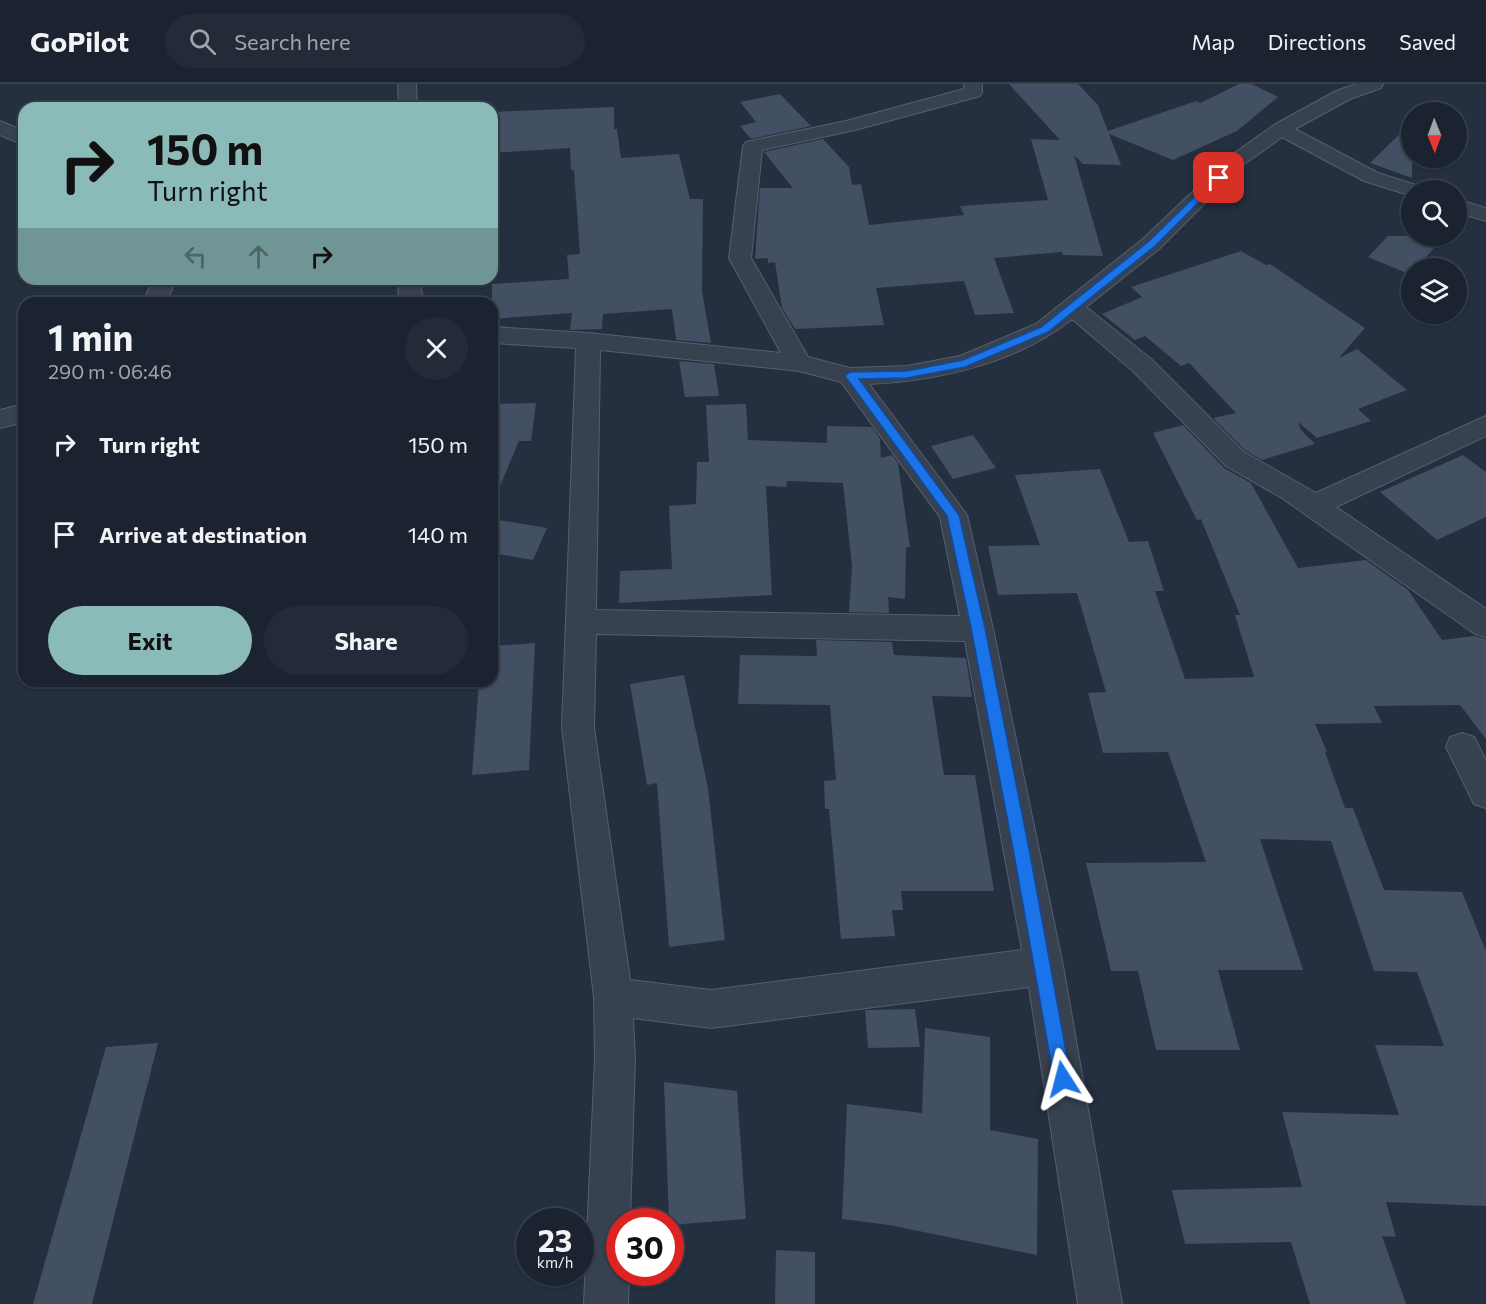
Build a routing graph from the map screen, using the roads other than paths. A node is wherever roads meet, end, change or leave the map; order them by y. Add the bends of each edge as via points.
1 (407, 84) edge
2 (973, 84) edge
3 (1374, 84) edge
4 (408, 102) edge
5 (0, 127) edge
6 (1281, 129) junction
7 (18, 136) edge
8 (1401, 187) edge
9 (1467, 209) edge
10 (1486, 215) edge
11 (1073, 308) junction
12 (498, 335) edge
13 (588, 341) junction
14 (799, 363) junction
15 (850, 376) junction
16 (18, 414) edge
17 (0, 419) edge
18 (1486, 425) edge
19 (1314, 506) junction
20 (581, 622) junction
21 (1486, 625) edge
22 (978, 628) junction
23 (1462, 747) dead end
24 (1486, 793) edge
25 (1044, 966) junction
26 (613, 997) junction
27 (606, 1304) edge
28 (1100, 1304) edge

1 - 4 street
2 - 14 street via 973,92 848,126 753,146 740,258
3 - 6 street via 1343,95
5 - 7 street
6 - 8 street via 1371,177
6 - 11 street via 1236,161 1151,244
9 - 10 street
11 - 15 street via 1044,329 965,363 907,374
11 - 19 street via 1142,365 1235,459
12 - 13 street
13 - 14 street
13 - 20 street
14 - 15 street
15 - 22 street via 953,515
16 - 17 street
18 - 19 street
19 - 21 street
20 - 22 street
20 - 26 street via 578,728
22 - 25 street
23 - 24 street
25 - 26 street via 711,1009
25 - 28 street
26 - 27 street via 615,1058

